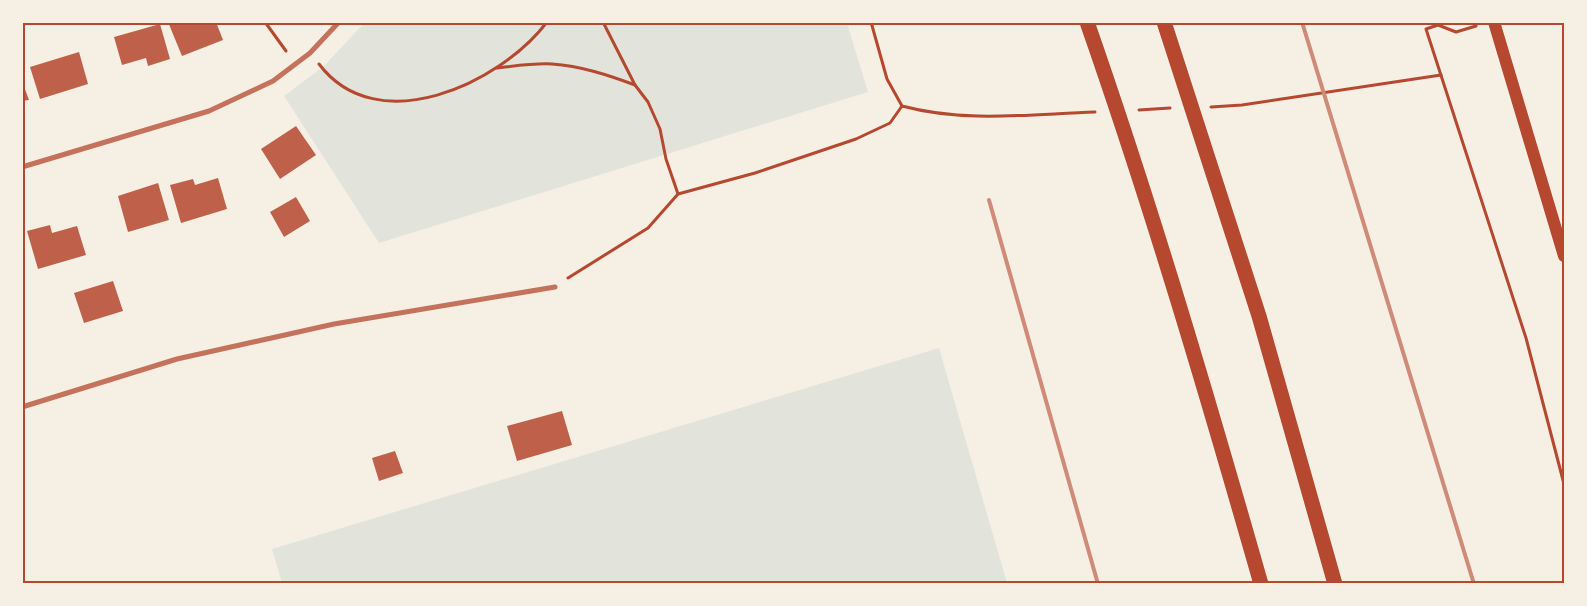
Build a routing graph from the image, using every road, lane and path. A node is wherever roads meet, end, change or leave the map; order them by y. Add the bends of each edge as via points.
1 (265, 22) edge
2 (339, 22) edge
3 (547, 22) edge
4 (603, 22) edge
5 (870, 22) edge
6 (1087, 22) edge
7 (1164, 22) edge
8 (1494, 22) edge
9 (1481, 25) dead end
10 (310, 53) junction
11 (296, 64) junction
12 (497, 68) junction
13 (635, 86) junction
14 (902, 106) junction
15 (978, 117) dead end
16 (22, 167) edge
17 (678, 194) junction
18 (1564, 256) edge
19 (555, 287) joint
20 (22, 407) edge
21 (1564, 484) edge
22 (1261, 584) edge
23 (1335, 584) edge

1 - 11 path
2 - 10 street
3 - 12 path via 521,50
4 - 13 path
5 - 14 path via 887,79
6 - 22 highway via 1187,328
7 - 23 highway via 1256,306
8 - 18 main road
9 - 21 path via 1456,32 1438,25 1426,29 1526,338
10 - 11 street
10 - 12 path via 326,73 350,90 379,101 418,100 462,86
11 - 16 street via 273,81 209,111
12 - 13 path via 550,64 570,66 601,72
13 - 17 path via 648,102 660,129
14 - 15 path via 930,114
14 - 17 path via 890,123 856,139
17 - 19 path via 648,228
19 - 20 street via 334,324 186,357

